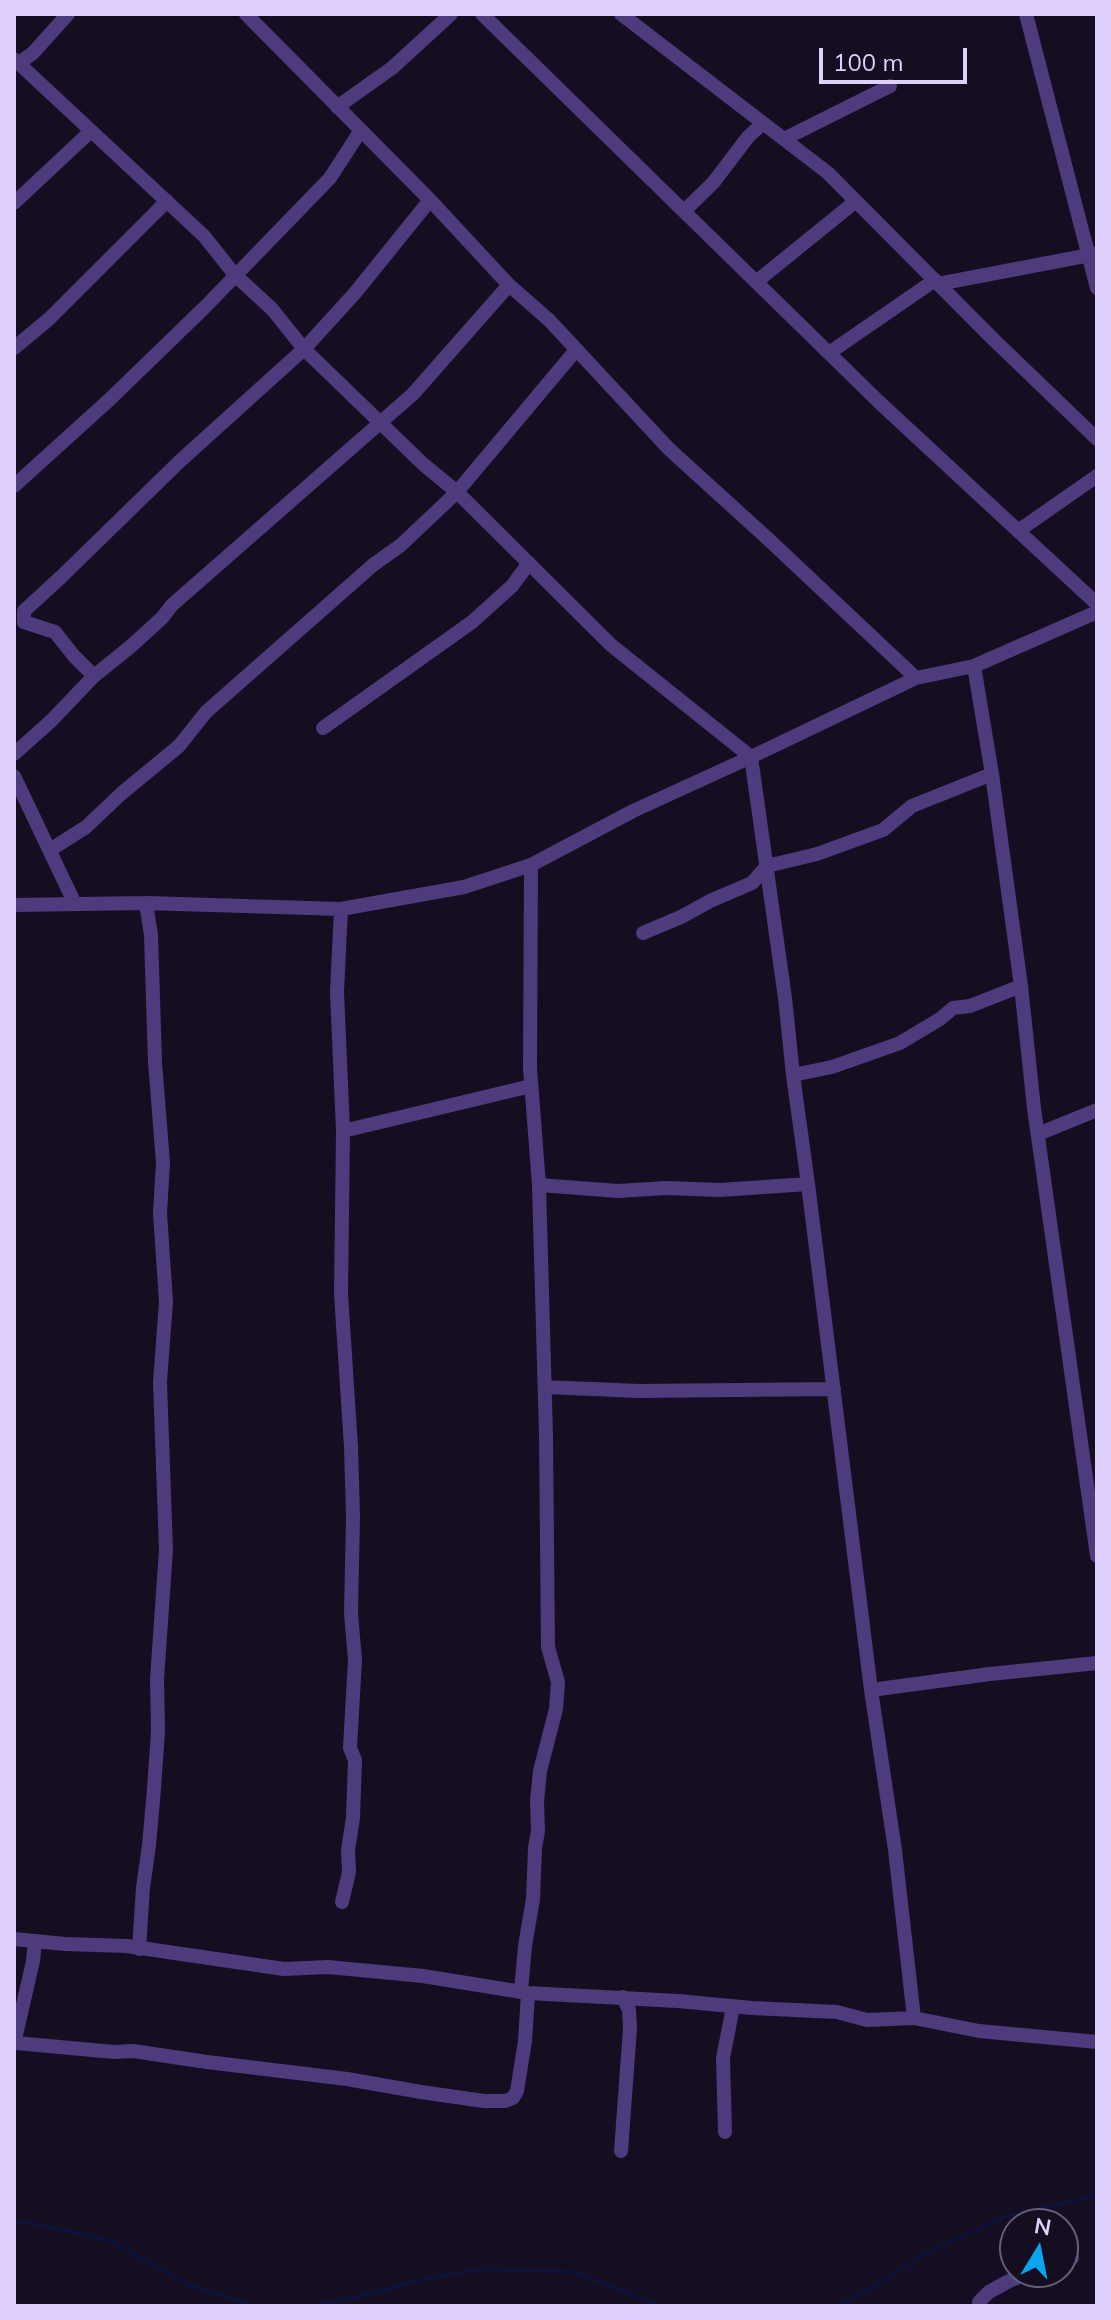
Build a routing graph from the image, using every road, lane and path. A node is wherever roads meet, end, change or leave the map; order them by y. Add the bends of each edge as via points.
1 (68, 14) edge
2 (246, 14) edge
3 (451, 14) edge
4 (482, 14) edge
5 (621, 14) edge
6 (1026, 14) edge
7 (16, 61) edge
8 (890, 86) dead end
9 (337, 107) junction
10 (763, 123) junction
11 (361, 130) junction
12 (91, 131) junction
13 (784, 139) junction
14 (430, 200) junction
15 (167, 201) junction
16 (856, 201) junction
17 (14, 203) edge
18 (684, 211) junction
19 (1093, 254) edge
20 (235, 275) junction
21 (756, 282) junction
22 (936, 282) junction
23 (509, 285) junction
24 (1097, 288) edge
25 (14, 348) edge
26 (304, 349) junction
27 (576, 350) junction
28 (829, 353) junction
29 (379, 423) junction
30 (1097, 439) edge
31 (1097, 476) edge
32 (14, 486) edge
33 (457, 492) junction
34 (1018, 531) junction
35 (529, 563) junction
36 (1097, 604) edge
37 (1097, 612) edge
38 (974, 666) junction
39 (94, 676) junction
40 (916, 678) junction
41 (323, 728) dead end
42 (14, 754) edge
43 (751, 757) junction
44 (992, 774) junction
45 (14, 776) edge
46 (50, 850) junction
47 (531, 865) junction
48 (767, 866) junction
49 (146, 903) junction
50 (75, 904) junction
51 (14, 905) edge
52 (341, 909) junction
53 (643, 933) dead end
54 (1021, 986) junction
55 (793, 1075) junction
56 (531, 1086) junction
57 (1097, 1110) edge
58 (343, 1131) junction
59 (1038, 1134) junction
60 (808, 1184) junction
61 (539, 1185) junction
62 (545, 1387) junction
63 (834, 1389) junction
64 (1097, 1556) edge
65 (1097, 1663) edge
66 (871, 1690) junction
67 (342, 1902) dead end
68 (14, 1939) edge
69 (35, 1941) junction
70 (139, 1949) junction
71 (525, 1992) junction
72 (623, 1997) junction
73 (733, 2007) junction
74 (914, 2018) junction
75 (15, 2042) edge
76 (1097, 2042) edge
77 (725, 2132) dead end
78 (621, 2151) dead end
79 (999, 2286) edge
80 (979, 2306) edge

1 - 7 street via 33,53
2 - 9 street
3 - 9 street via 392,68
4 - 18 street
5 - 10 street
6 - 19 street
7 - 12 street
8 - 13 street
9 - 11 street
10 - 13 street
10 - 18 street
11 - 14 street
11 - 20 street via 330,178
12 - 15 street
12 - 17 street
13 - 16 street
14 - 23 street
14 - 26 street
15 - 20 street
15 - 25 street
16 - 21 street
16 - 22 street
18 - 21 street
19 - 22 street
19 - 24 street
20 - 26 street
20 - 32 street
21 - 28 street
22 - 28 street
22 - 30 street
23 - 27 street
23 - 29 street via 413,394
26 - 29 street
26 - 39 street via 24,611 24,622 55,632
27 - 33 street
27 - 40 street via 669,449
28 - 34 street
29 - 33 street
29 - 39 street
31 - 34 street
33 - 35 street
33 - 46 street via 206,712 179,746 86,827
34 - 36 street
35 - 41 street via 472,622
35 - 43 street via 611,645
37 - 38 street
38 - 40 street
38 - 44 street
39 - 42 street
40 - 43 street
43 - 47 street
43 - 48 street
44 - 48 street via 912,806 883,830
44 - 54 street
45 - 46 street
46 - 50 street
47 - 52 street via 440,892
47 - 56 street
48 - 53 street via 752,883
48 - 55 street
49 - 50 street
49 - 52 street
49 - 70 street via 163,1163 160,1213 166,1302 160,1382 166,1550 158,1731
50 - 51 street
52 - 58 street via 337,992
54 - 55 street via 953,1008 900,1043
54 - 59 street
55 - 60 street
56 - 58 street
56 - 61 street
57 - 59 street
58 - 67 street via 341,1294 351,1447 355,1660 350,1748 355,1760 349,1872
59 - 64 street
60 - 61 street via 618,1191
60 - 63 street
61 - 62 street
62 - 63 street
62 - 71 street via 548,1647 558,1682 540,1771
63 - 66 street
65 - 66 street
66 - 74 street
68 - 69 street
69 - 70 street
69 - 75 street
70 - 71 street via 284,1969 328,1967 423,1976
71 - 72 street
71 - 75 street via 517,2091 505,2101 133,2051
72 - 73 street
72 - 78 street via 630,2028
73 - 74 street via 837,2012 867,2020
73 - 77 street via 723,2058
74 - 76 street via 979,2031
79 - 80 street

